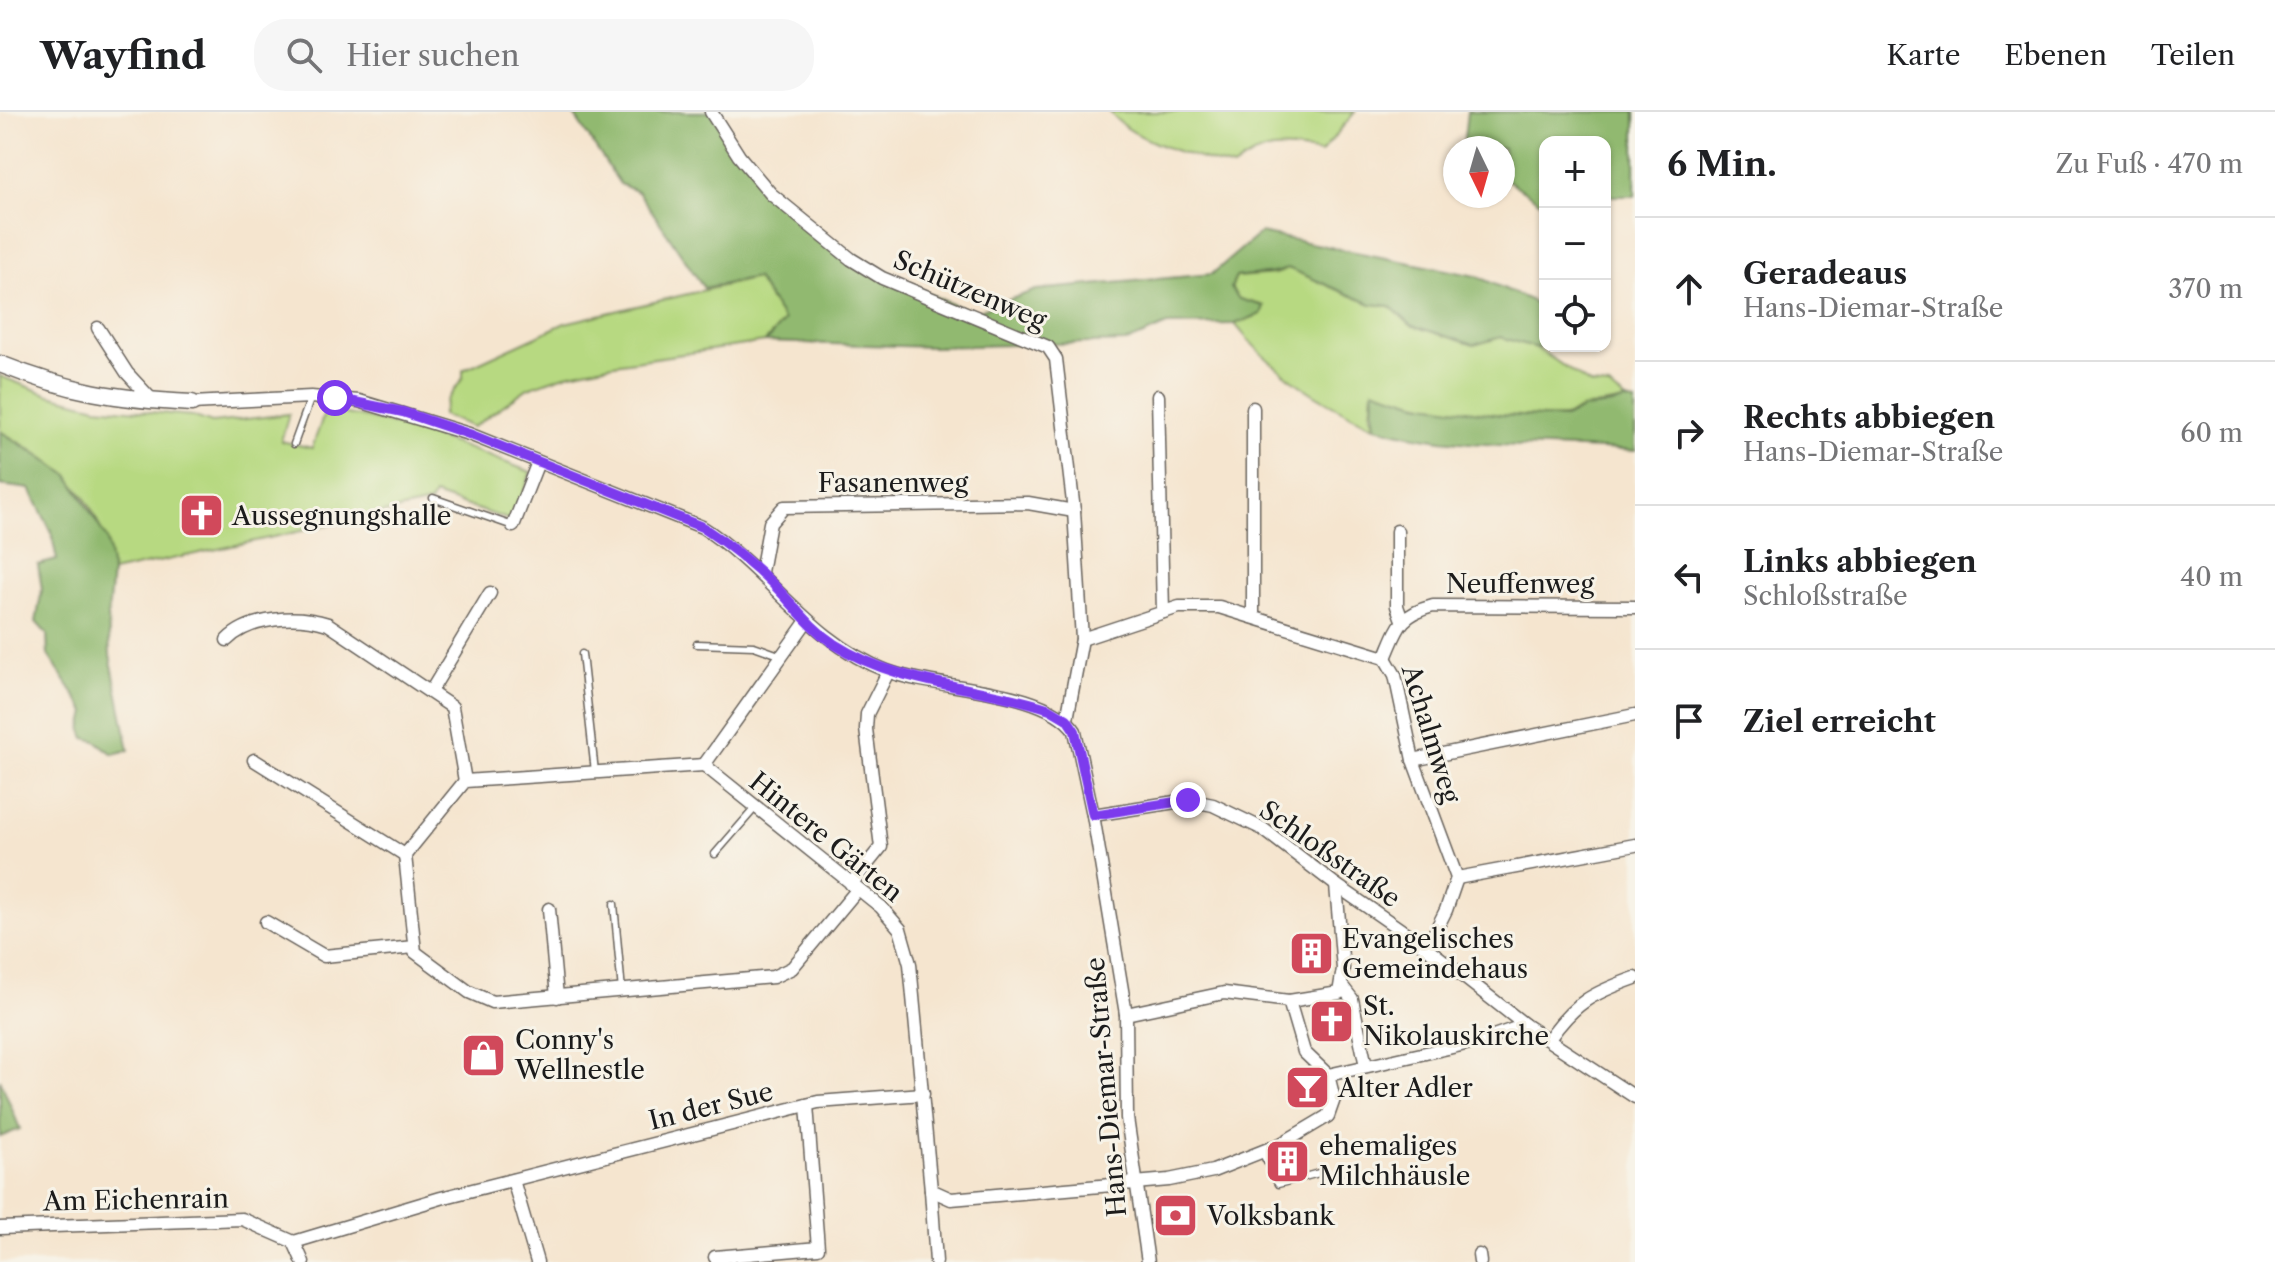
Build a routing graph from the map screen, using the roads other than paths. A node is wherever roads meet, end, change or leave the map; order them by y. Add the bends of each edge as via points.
1 (711, 112) edge
2 (98, 328) dead end
3 (0, 364) edge
4 (1158, 396) dead end
5 (311, 397) junction
6 (153, 401) junction
7 (192, 403) joint
8 (1253, 408) dead end
9 (294, 444) dead end
10 (538, 462) junction
11 (433, 498) dead end
12 (1074, 511) junction
13 (513, 526) joint
14 (1397, 531) dead end
15 (761, 572) junction
16 (490, 593) dead end
17 (1635, 607) edge
18 (1163, 612) junction
19 (1253, 617) junction
20 (1402, 620) junction
21 (806, 622) junction
22 (1082, 639) junction
23 (227, 640) dead end
24 (697, 644) dead end
25 (582, 654) dead end
26 (782, 656) junction
27 (1385, 658) junction
28 (888, 672) junction
29 (431, 691) junction
30 (1635, 715) edge
31 (1067, 719) junction
32 (254, 760) dead end
33 (1413, 760) junction
34 (704, 765) junction
35 (595, 772) junction
36 (465, 781) junction
37 (755, 808) junction
38 (1093, 815) junction
39 (1635, 845) edge
40 (715, 854) dead end
41 (405, 855) junction
42 (1457, 878) junction
43 (1336, 885) junction
44 (854, 887) junction
45 (614, 904) dead end
46 (549, 909) dead end
47 (266, 922) dead end
48 (414, 947) junction
49 (1427, 948) junction
50 (1635, 978) edge
51 (1342, 986) junction
52 (622, 991) junction
53 (557, 997) junction
54 (1289, 1001) junction
55 (1126, 1014) junction
56 (1525, 1025) junction
57 (1549, 1039) junction
58 (1366, 1066) junction
59 (1328, 1075) junction
60 (923, 1094) junction
61 (1635, 1097) edge
62 (807, 1105) junction
63 (1262, 1152) junction
64 (513, 1180) junction
65 (1347, 1180) dead end
66 (1133, 1182) junction
67 (931, 1190) junction
68 (0, 1228) edge
69 (294, 1242) junction
70 (715, 1257) dead end
71 (303, 1262) edge
72 (537, 1262) edge
73 (936, 1262) edge
74 (1148, 1262) edge

1 - 12 street, Schützenweg via 771,194 851,259 882,278 1048,347 1056,359
2 - 6 street
3 - 6 street via 82,392
4 - 18 street
5 - 7 street
5 - 9 lane
5 - 10 street via 403,412
6 - 7 street
8 - 19 street
10 - 13 street
10 - 15 street via 702,527
11 - 13 lane
12 - 15 street, Fasanenweg via 1028,503 784,507 770,523
12 - 22 street, Schützenweg
14 - 20 street via 1397,606
15 - 21 street
16 - 29 street
17 - 20 street, Neuffenweg via 1433,606
18 - 19 street, Achalmweg via 1219,607
18 - 22 street, Achalmweg
19 - 27 street, Achalmweg
20 - 27 street
21 - 26 street
21 - 28 street via 835,645
22 - 31 street, Schützenweg
23 - 29 street via 238,629 310,618 328,624
24 - 26 lane via 754,646
25 - 35 lane
26 - 34 street
27 - 33 street, Achalmweg via 1395,675
28 - 31 street via 1029,702
28 - 44 street via 867,714 866,729 881,847
29 - 36 street via 452,707
30 - 33 street
31 - 38 street, Hans-Diemar-Straße via 1075,731
32 - 41 street
33 - 42 street, Achalmweg
34 - 35 street
34 - 37 street, Hintere Gärten
35 - 36 street
36 - 41 street
37 - 40 lane
37 - 44 street, Hintere Gärten
38 - 43 street, Schloßstraße via 1188,800 1213,805 1263,829
38 - 55 street, Hans-Diemar-Straße
39 - 42 street
41 - 48 street
42 - 49 street
43 - 49 street, Schloßstraße
43 - 51 street
44 - 52 street via 792,968 773,977
44 - 60 street, Hintere Gärten via 891,918 903,938
45 - 52 lane
46 - 53 street
47 - 48 street via 324,956
48 - 53 street via 433,968 492,1002
49 - 56 street, Schloßstraße
50 - 57 street via 1594,993 1567,1013
51 - 54 street via 1339,993
51 - 58 street via 1352,999
52 - 53 street
54 - 55 street via 1224,993
54 - 59 street via 1304,1052
55 - 66 street, Hans-Diemar-Straße
56 - 57 street, Schloßstraße
56 - 58 street via 1479,1041
57 - 61 street, Schloßstraße
58 - 59 street
59 - 63 street via 1332,1110
60 - 62 street, In der Sue
60 - 67 street, Hintere Gärten
62 - 64 street, In der Sue
62 - 70 street via 818,1248
63 - 65 lane via 1278,1184 1319,1173
63 - 66 street via 1213,1171
64 - 69 street, In der Sue
64 - 72 street
66 - 67 street via 980,1199 951,1199
66 - 74 street, Hans-Diemar-Straße
67 - 73 street, Hintere Gärten
68 - 69 street, Am Eichenrain via 242,1219
69 - 71 street

